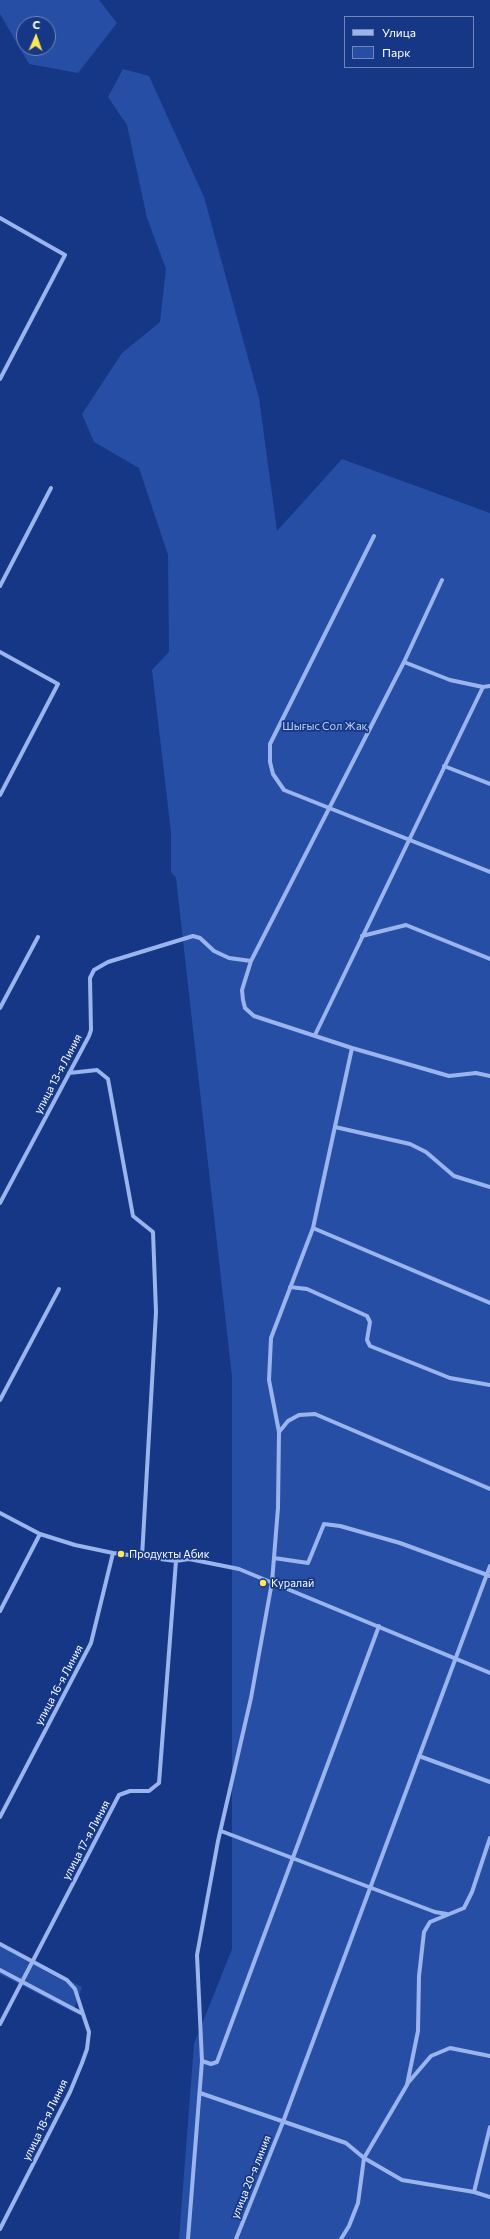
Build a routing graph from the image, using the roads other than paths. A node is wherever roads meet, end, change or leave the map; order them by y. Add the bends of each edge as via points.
1 (0, 218) edge
2 (0, 379) edge
3 (51, 488) dead end
4 (374, 536) dead end
5 (442, 580) dead end
6 (0, 586) edge
7 (0, 652) edge
8 (404, 662) junction
9 (483, 686) junction
10 (490, 686) edge
11 (444, 766) junction
12 (490, 784) edge
13 (0, 795) edge
14 (330, 808) junction
15 (409, 840) junction
16 (490, 872) edge
17 (362, 936) junction
18 (38, 937) dead end
19 (490, 959) edge
20 (251, 961) junction
21 (0, 1008) edge
22 (315, 1035) junction
23 (352, 1048) junction
24 (69, 1073) junction
25 (490, 1076) edge
26 (335, 1127) junction
27 (490, 1187) edge
28 (0, 1203) edge
29 (313, 1228) junction
30 (290, 1287) junction
31 (59, 1289) dead end
32 (490, 1303) edge
33 (490, 1385) edge
34 (0, 1400) edge
35 (279, 1432) junction
36 (490, 1489) edge
37 (0, 1513) edge
38 (40, 1534) junction
39 (113, 1553) junction
40 (142, 1557) junction
41 (274, 1558) junction
42 (176, 1561) junction
43 (490, 1566) edge
44 (488, 1576) edge
45 (272, 1582) junction
46 (0, 1611) edge
47 (379, 1626) junction
48 (455, 1658) junction
49 (490, 1672) edge
50 (419, 1756) junction
51 (490, 1782) edge
52 (0, 1817) edge
53 (221, 1831) junction
54 (490, 1838) edge
55 (292, 1858) junction
56 (370, 1887) junction
57 (448, 1914) junction
58 (0, 1944) edge
59 (32, 1961) junction
60 (0, 1970) edge
61 (22, 1982) junction
62 (83, 2014) junction
63 (0, 2024) edge
64 (490, 2056) edge
65 (202, 2061) junction
66 (407, 2085) junction
67 (200, 2093) junction
68 (283, 2122) junction
69 (490, 2127) edge
70 (364, 2158) junction
71 (474, 2192) junction
72 (490, 2197) edge
73 (0, 2229) edge
74 (188, 2239) edge
75 (236, 2239) edge
76 (341, 2239) edge

1 - 2 street via 65,255
3 - 6 street
4 - 14 street via 270,744 273,774 284,790
5 - 8 street
7 - 13 street via 58,684
8 - 9 street via 450,680
8 - 14 street
9 - 10 street
9 - 11 street
11 - 12 street
11 - 15 street
14 - 15 street
14 - 20 street
15 - 16 street
15 - 17 street
17 - 19 street via 406,925
17 - 22 street
18 - 21 street
20 - 22 street via 242,990 245,1008 254,1016
20 - 24 street, улица 13-я Линия via 228,958 214,951 200,938 193,936 108,962 94,970 90,978 90,1030
22 - 23 street
23 - 25 street via 449,1076 476,1073
23 - 26 street
24 - 28 street, улица 13-я Линия
24 - 40 street via 97,1070 108,1079 133,1216 153,1232 156,1312
26 - 27 street via 410,1144 426,1152 454,1176
26 - 29 street
29 - 30 street
29 - 32 street
30 - 33 street via 307,1289 367,1316 370,1322 370,1346 450,1378
30 - 35 street via 271,1338 269,1380
31 - 34 street
35 - 36 street via 288,1421 299,1415 315,1414
35 - 41 street via 278,1508
37 - 38 street
38 - 39 street
38 - 46 street
39 - 40 street
39 - 52 street, улица 16-я Линия via 91,1643
40 - 42 street
41 - 44 street via 308,1564 324,1524 340,1526 400,1544
41 - 45 street
42 - 45 street via 190,1559 238,1569
42 - 59 street, улица 17-я Линия via 159,1783 149,1791 120,1795
43 - 44 street, улица 20-я линия
44 - 48 street, улица 20-я линия
45 - 47 street
45 - 53 street via 252,1698
47 - 48 street
47 - 55 street
48 - 49 street
48 - 50 street, улица 20-я линия
50 - 51 street
50 - 56 street, улица 20-я линия
53 - 55 street
53 - 65 street via 197,1955
54 - 57 street via 464,1908
55 - 56 street
55 - 65 street via 217,2062 211,2064
56 - 57 street via 435,1912
56 - 68 street, улица 20-я линия
57 - 66 street via 430,1922 424,1932 419,1976 418,2031
58 - 59 street, улица 18-я Линия
59 - 61 street, улица 17-я Линия
59 - 62 street, улица 18-я Линия via 67,1980 75,1989
60 - 61 street
61 - 62 street
61 - 63 street, улица 17-я Линия
62 - 73 street, улица 18-я Линия via 89,2032 82,2063 67,2098
64 - 66 street via 450,2048 431,2056
65 - 67 street
66 - 70 street
67 - 68 street
67 - 74 street
68 - 70 street via 346,2143
68 - 75 street, улица 20-я линия
69 - 71 street
70 - 71 street via 402,2180
70 - 76 street via 358,2203
71 - 72 street

